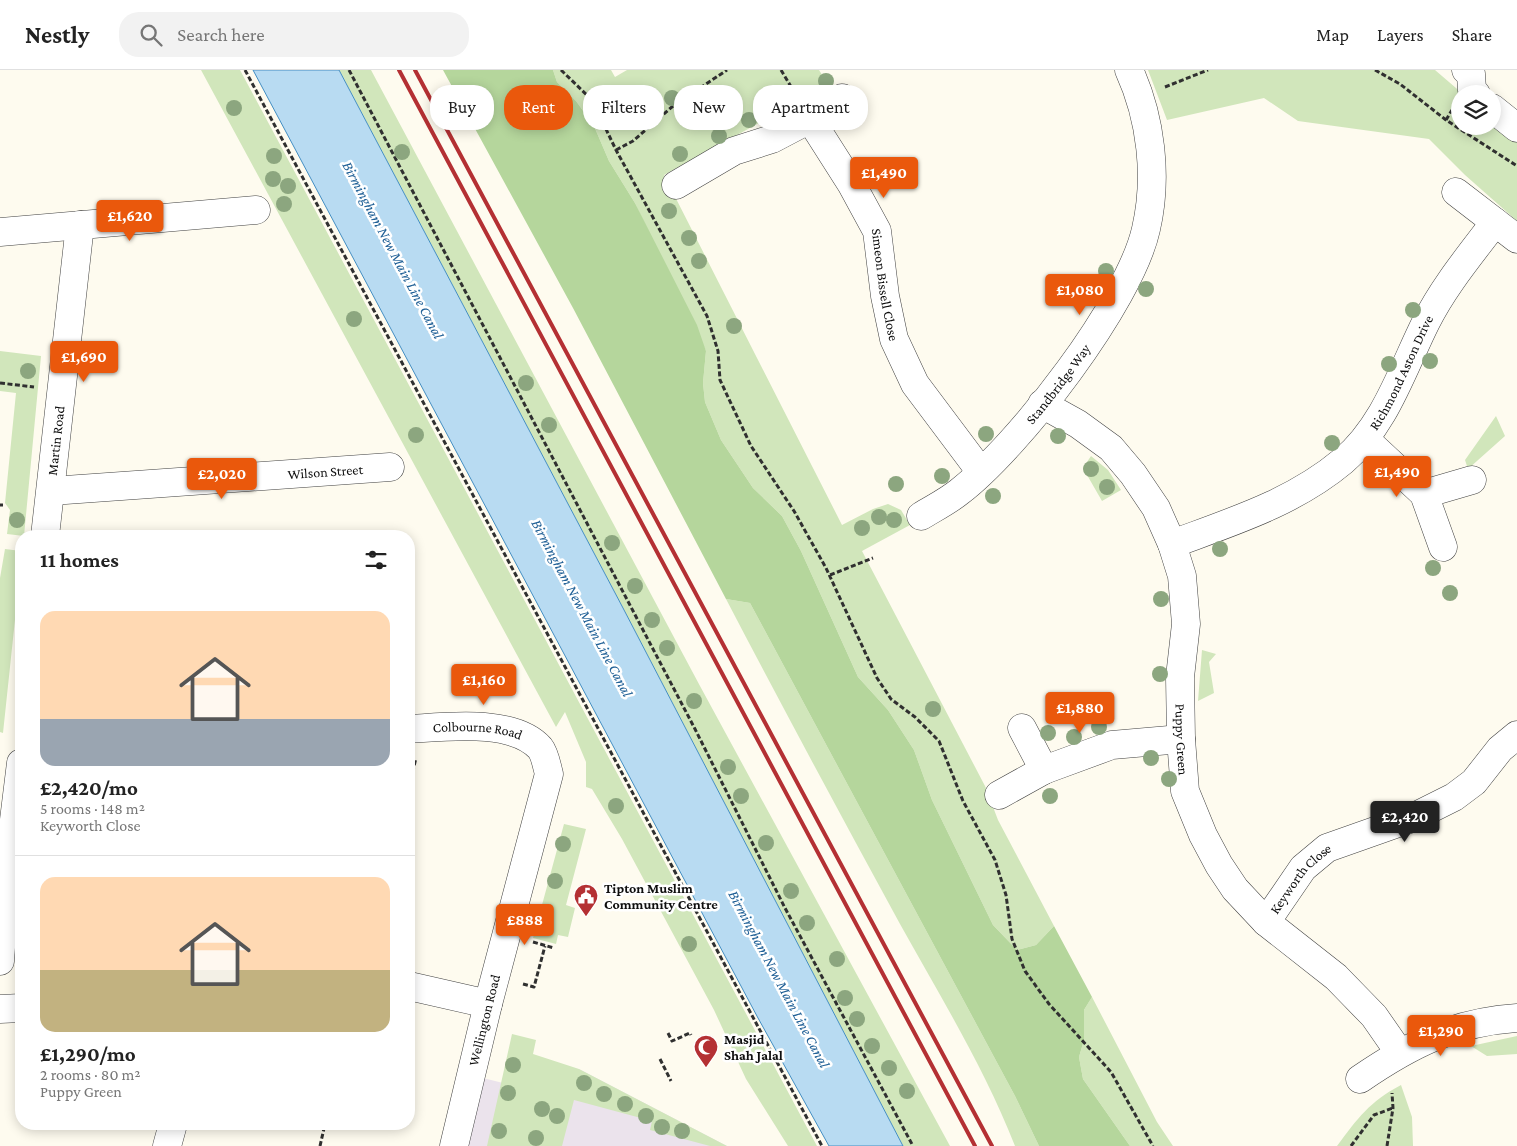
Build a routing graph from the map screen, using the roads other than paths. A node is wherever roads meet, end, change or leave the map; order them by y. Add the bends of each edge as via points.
1 (1129, 70) edge
2 (1466, 70) edge
3 (1472, 85) edge
4 (1501, 115) edge
5 (1517, 128) edge
6 (789, 130) edge
7 (817, 130) edge
8 (676, 185) dead end
9 (1456, 192) dead end
10 (256, 210) dead end
11 (1494, 222) junction
12 (80, 225) junction
13 (0, 232) edge
14 (1517, 239) edge
15 (1042, 404) junction
16 (1365, 439) junction
17 (390, 467) dead end
18 (981, 472) junction
19 (1472, 480) dead end
20 (52, 491) junction
21 (1424, 494) junction
22 (921, 516) dead end
23 (46, 530) edge
24 (1172, 544) junction
25 (1443, 547) dead end
26 (1022, 728) dead end
27 (415, 729) edge
28 (1517, 735) edge
29 (1180, 739) junction
30 (541, 749) joint
31 (1044, 770) junction
32 (999, 795) dead end
33 (15, 812) edge
34 (1266, 922) junction
35 (0, 961) edge
36 (415, 987) edge
37 (488, 1004) junction
38 (15, 1009) edge
39 (0, 1010) edge
40 (1517, 1018) edge
41 (1400, 1052) junction
42 (1360, 1078) dead end
43 (171, 1130) edge
44 (168, 1146) edge
45 (454, 1146) edge

1 - 15 street, Standbridge Way via 1141,97 1149,146 1151,183 1143,238 1118,296
2 - 3 street via 1471,74
4 - 5 street
6 - 8 street via 734,151
7 - 18 street, Simeon Bissell Close via 877,231 894,338 915,384
9 - 11 street
10 - 12 street
11 - 14 street
11 - 16 street, Richmond Aston Drive via 1426,322 1387,404
12 - 13 street
12 - 20 street, Martin Road
15 - 18 street, Standbridge Way
15 - 24 street, Puppy Green via 1111,448 1156,508
16 - 21 street
16 - 24 street, Richmond Aston Drive via 1343,461 1299,492 1263,510
17 - 20 street, Wilson Street
18 - 22 street, Standbridge Way via 959,492
19 - 21 street
20 - 23 street, Martin Road
21 - 25 street
24 - 29 street, Puppy Green via 1182,576 1186,624 1180,677
26 - 31 street
27 - 30 street, Colbourne Road via 472,726 503,730 527,738
28 - 34 street, Keyworth Close via 1474,782 1454,797 1412,818 1327,848 1303,868
29 - 31 street via 1112,745
29 - 34 street, Puppy Green via 1185,791 1203,835 1235,890
30 - 37 street, Wellington Road via 549,774
31 - 32 street
33 - 35 street
34 - 41 street, Puppy Green via 1336,977 1374,1016
36 - 37 street
37 - 45 street, Wellington Road
38 - 39 street
40 - 41 street via 1462,1026
41 - 42 street
43 - 44 street

